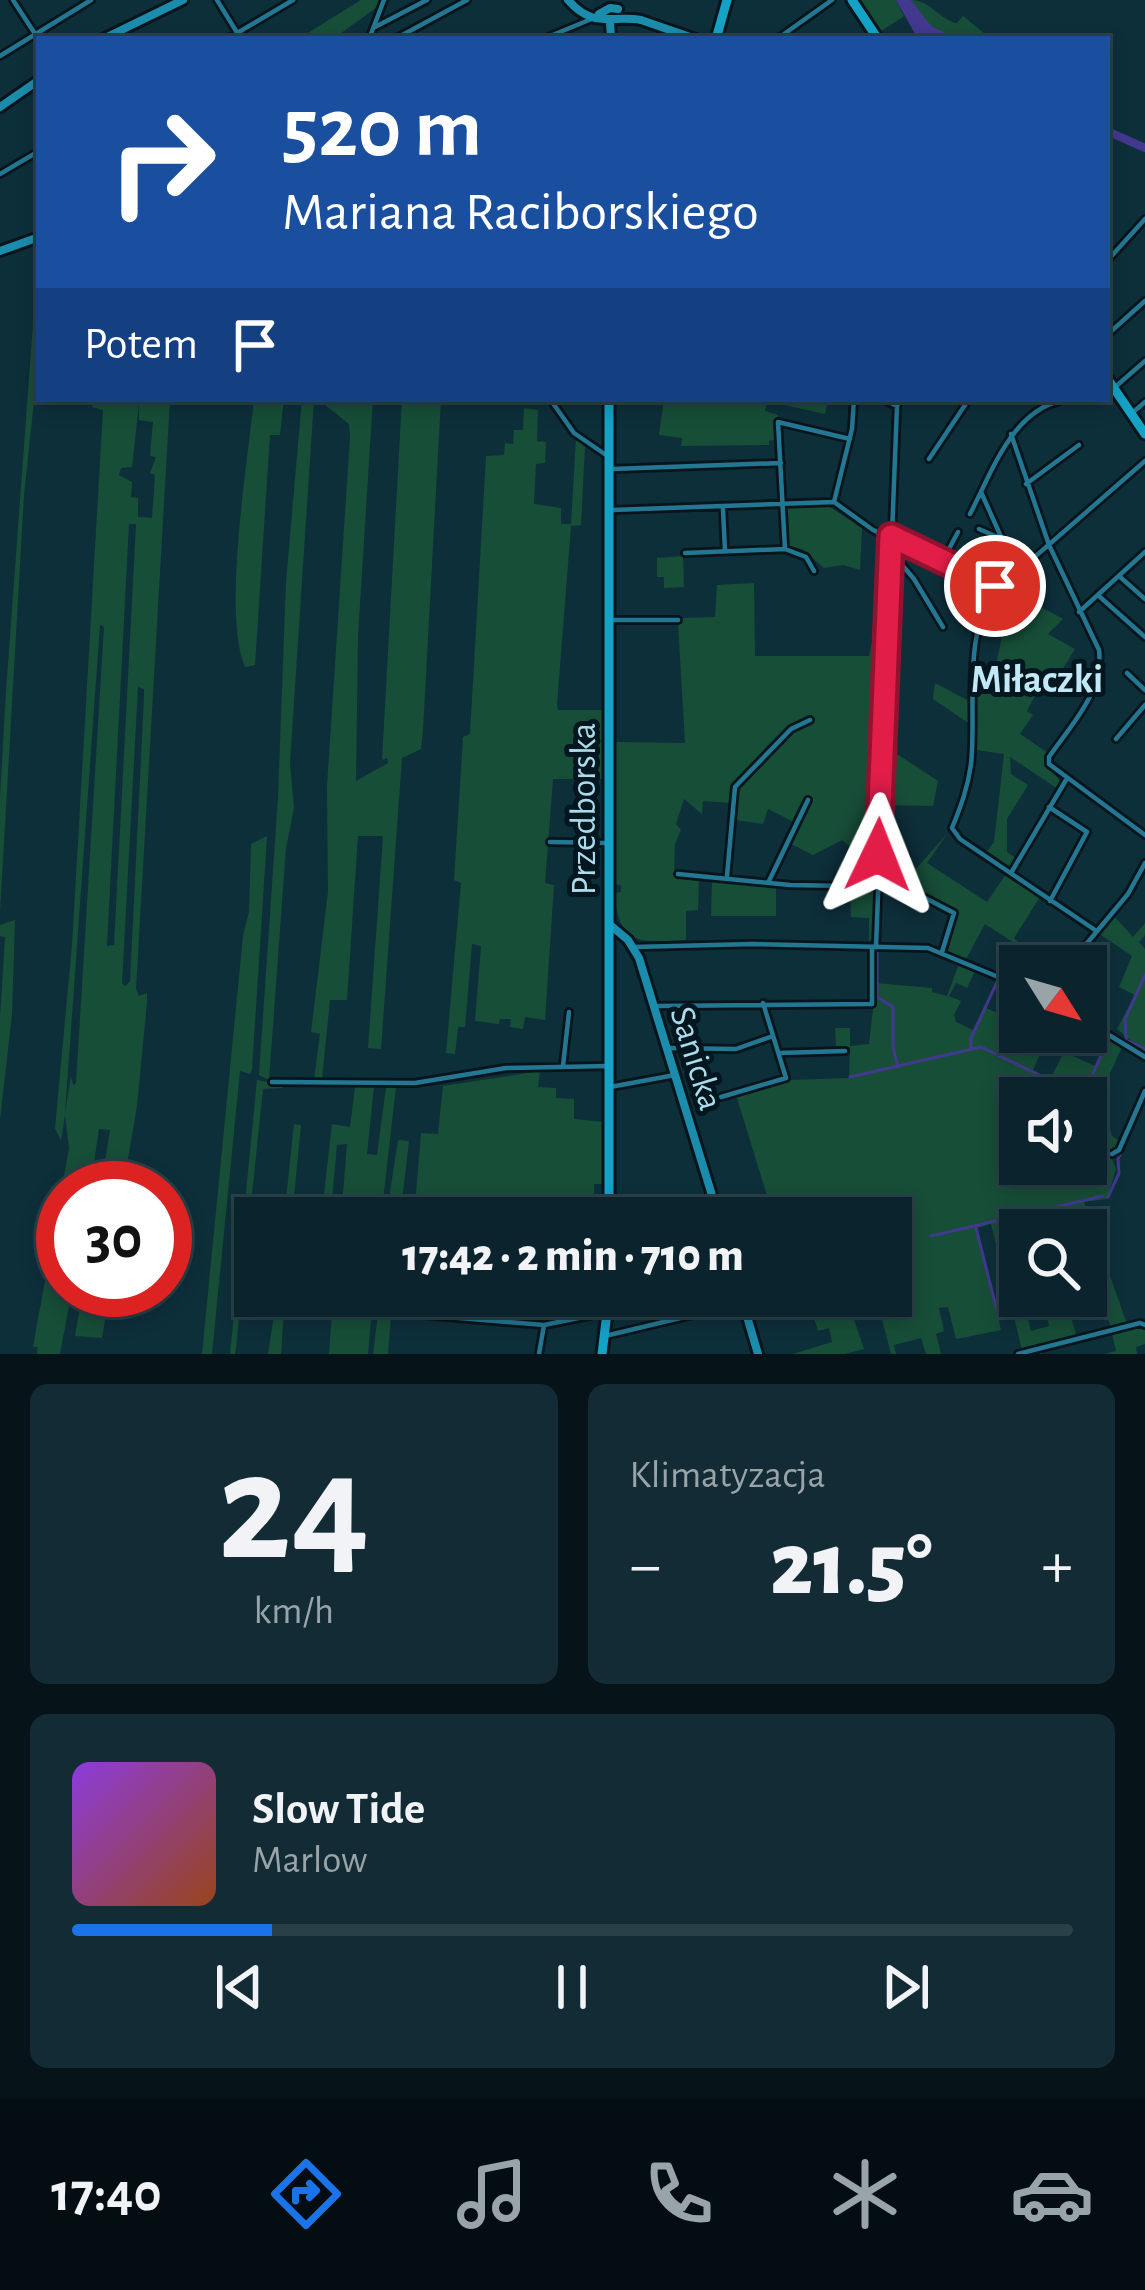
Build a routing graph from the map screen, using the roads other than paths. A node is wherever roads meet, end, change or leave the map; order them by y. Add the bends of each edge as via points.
1 (13, 0) edge
2 (91, 0) edge
3 (183, 0) edge
4 (217, 0) edge
5 (292, 0) edge
6 (384, 0) edge
7 (427, 0) edge
8 (466, 0) edge
9 (568, 0) edge
10 (727, 0) edge
11 (832, 0) edge
12 (851, 0) edge
13 (614, 12) edge
14 (580, 13) junction
15 (594, 18) junction
16 (375, 27) junction
17 (574, 28) junction
18 (36, 36) edge
19 (38, 36) edge
20 (109, 36) edge
21 (239, 36) edge
22 (370, 36) edge
23 (400, 36) edge
24 (551, 36) edge
25 (687, 36) edge
26 (717, 36) edge
27 (781, 36) edge
28 (876, 36) edge
29 (36, 38) edge
30 (0, 56) edge
31 (36, 82) edge
32 (0, 107) edge
33 (36, 153) edge
34 (0, 174) edge
35 (1145, 219) edge
36 (36, 238) edge
37 (0, 251) edge
38 (1110, 258) edge
39 (1145, 301) edge
40 (1110, 331) edge
41 (1145, 361) edge
42 (1110, 382) edge
43 (1114, 388) junction
44 (552, 402) edge
45 (609, 402) edge
46 (854, 402) edge
47 (898, 402) edge
48 (967, 402) edge
49 (1055, 402) edge
50 (1145, 402) edge
51 (1131, 414) junction
52 (1011, 434) junction
53 (1145, 434) edge
54 (850, 439) junction
55 (1079, 445) dead end
56 (929, 459) dead end
57 (1145, 461) edge
58 (609, 463) junction
59 (781, 463) junction
60 (1025, 484) junction
61 (981, 492) junction
62 (834, 502) junction
63 (783, 504) junction
64 (722, 507) junction
65 (609, 510) junction
66 (970, 514) dead end
67 (979, 529) dead end
68 (958, 532) dead end
69 (891, 536) junction
70 (1049, 545) junction
71 (785, 549) junction
72 (725, 551) junction
73 (891, 552) junction
74 (1145, 552) edge
75 (685, 553) dead end
76 (942, 562) junction
77 (814, 571) dead end
78 (1119, 576) junction
79 (998, 589) junction
80 (1098, 595) junction
81 (1145, 599) edge
82 (1079, 612) junction
83 (609, 620) junction
84 (678, 620) dead end
85 (943, 627) dead end
86 (1145, 637) edge
87 (1127, 674) dead end
88 (1145, 690) edge
89 (1145, 705) edge
90 (810, 720) dead end
91 (1116, 740) dead end
92 (1066, 780) junction
93 (582, 783) dead end
94 (808, 800) dead end
95 (1049, 807) junction
96 (1145, 836) edge
97 (550, 842) dead end
98 (581, 842) junction
99 (609, 843) junction
100 (1145, 863) edge
101 (678, 874) dead end
102 (1011, 874) junction
103 (727, 876) junction
104 (769, 881) junction
105 (876, 884) junction
106 (1050, 901) junction
107 (610, 924) junction
108 (1096, 930) junction
109 (1084, 945) edge
110 (634, 947) junction
111 (874, 947) junction
112 (942, 952) junction
113 (999, 977) edge
114 (763, 1003) junction
115 (654, 1006) junction
116 (569, 1012) dead end
117 (1107, 1034) edge
118 (773, 1036) junction
119 (667, 1048) junction
120 (845, 1051) dead end
121 (779, 1053) junction
122 (1145, 1057) edge
123 (563, 1066) junction
124 (610, 1066) junction
125 (675, 1075) junction
126 (272, 1082) dead end
127 (609, 1088) junction
128 (1145, 1091) edge
129 (721, 1097) dead end
130 (1112, 1154) dead end
131 (609, 1197) edge
132 (713, 1197) edge
133 (448, 1317) edge
134 (583, 1317) edge
135 (607, 1317) edge
136 (677, 1317) edge
137 (747, 1317) edge
138 (544, 1325) junction
139 (1145, 1325) edge
140 (605, 1336) junction
141 (538, 1354) edge
142 (602, 1354) edge
143 (758, 1354) edge
144 (1018, 1354) edge

1 - 18 street
2 - 19 street
3 - 20 street
4 - 21 street
5 - 21 street
6 - 16 street
7 - 16 street
8 - 23 street
9 - 14 street
10 - 26 main road
11 - 27 street
12 - 28 main road
13 - 14 street
13 - 15 street
13 - 25 street
14 - 15 street
14 - 17 street
15 - 17 street
16 - 22 street
17 - 24 street
29 - 30 street
31 - 32 street
33 - 34 street
35 - 38 street
36 - 37 street
39 - 40 street
41 - 43 street
42 - 43 main road
43 - 51 main road
44 - 58 street
45 - 58 main road, Przedborska
46 - 54 street
47 - 69 street
48 - 56 street
49 - 52 street
50 - 51 street
51 - 53 main road
52 - 60 street
52 - 61 street
54 - 59 street via 780,420
54 - 62 street
55 - 60 street
57 - 70 street
58 - 59 street
58 - 65 main road, Przedborska
59 - 63 street
60 - 70 street
61 - 66 street
61 - 67 street via 1002,539
62 - 63 street
62 - 69 street
63 - 64 street
63 - 71 street
64 - 65 street
64 - 72 street
65 - 83 main road, Przedborska
68 - 76 street
69 - 73 street
69 - 76 street
70 - 79 street
70 - 82 street
71 - 72 street
71 - 77 street via 806,557
72 - 75 street
73 - 85 street
73 - 105 street
74 - 78 street
76 - 79 street
78 - 80 street
78 - 81 street
79 - 102 street via 978,620 971,761 952,831
80 - 82 street
80 - 86 street
82 - 92 street via 1100,662 1093,692 1049,757
83 - 84 street
83 - 99 main road, Przedborska
87 - 88 street
89 - 91 street
90 - 103 street via 791,728 735,787
92 - 95 street
92 - 96 street
93 - 98 street
94 - 104 street
95 - 102 street
95 - 106 street via 1087,832
97 - 98 street
98 - 99 street
99 - 107 main road, Przedborska
100 - 108 street
101 - 103 street
102 - 106 street
103 - 104 street
104 - 105 street
105 - 111 street
105 - 112 street via 906,888 952,911
106 - 108 street
107 - 110 street, Sanicka
107 - 124 main road, Przedborska
108 - 109 street
110 - 111 street
110 - 115 street, Sanicka
111 - 112 street
111 - 114 street via 872,1004
112 - 113 street
114 - 115 street
114 - 118 street
115 - 119 street, Sanicka
116 - 123 street
117 - 122 street
118 - 119 street via 736,1049
118 - 121 street
119 - 125 street, Sanicka
120 - 121 street
121 - 129 street via 786,1078
123 - 124 street
123 - 126 street via 415,1083
124 - 127 main road, Przedborska
125 - 127 street
125 - 132 street, Sanicka
127 - 131 main road, Przedborska
128 - 130 street
133 - 138 street
134 - 138 street
135 - 140 main road
136 - 140 street
137 - 143 street
138 - 141 street
139 - 144 street
140 - 142 main road

